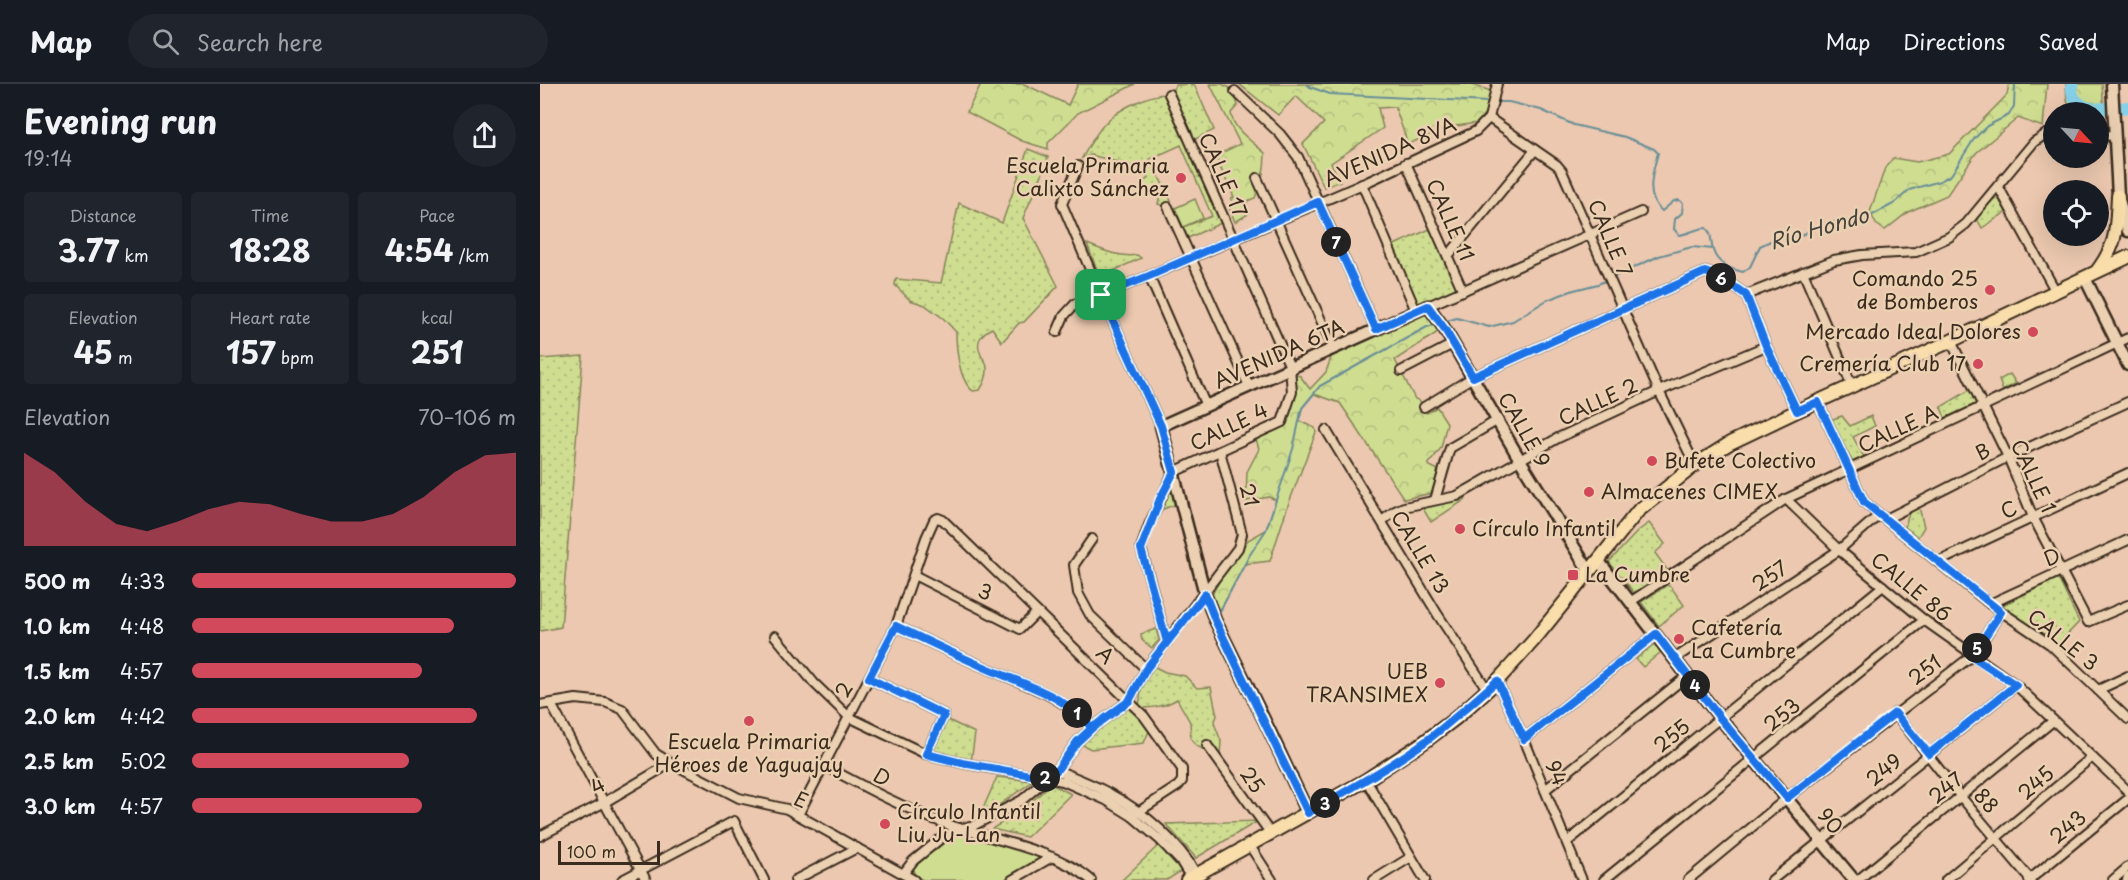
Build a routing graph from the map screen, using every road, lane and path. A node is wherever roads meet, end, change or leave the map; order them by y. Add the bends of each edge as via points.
1 (1497, 84) edge
2 (2113, 87) edge
3 (1236, 91) dead end
4 (1169, 94) dead end
5 (1489, 117) junction
6 (2043, 136) edge
7 (2109, 136) edge
8 (2115, 136) junction
9 (1535, 150) junction
10 (1406, 163) junction
11 (1078, 166) dead end
12 (1257, 178) dead end
13 (1362, 184) junction
14 (1998, 186) junction
15 (2118, 196) junction
16 (1318, 202) junction
17 (1168, 207) dead end
18 (2128, 211) edge
19 (1641, 212) dead end
20 (1275, 220) junction
21 (2128, 231) edge
22 (1590, 234) junction
23 (1233, 239) junction
24 (1448, 256) junction
25 (2128, 257) edge
26 (1191, 258) junction
27 (1803, 272) junction
28 (2091, 275) junction
29 (1149, 276) junction
30 (1463, 291) junction
31 (2056, 292) junction
32 (1101, 295) junction
33 (1746, 295) junction
34 (1623, 309) junction
35 (1431, 310) junction
36 (1416, 311) junction
37 (1376, 329) junction
38 (1058, 332) dead end
39 (2128, 338) edge
40 (1951, 341) junction
41 (2117, 343) junction
42 (1453, 344) junction
43 (1766, 346) junction
44 (1334, 349) junction
45 (2128, 365) edge
46 (1290, 367) junction
47 (1401, 371) dead end
48 (1473, 377) junction
49 (1249, 386) junction
50 (1852, 386) junction
51 (1659, 391) junction
52 (1818, 402) junction
53 (2128, 402) edge
54 (1206, 406) junction
55 (1424, 407) dead end
56 (1982, 407) junction
57 (1797, 411) junction
58 (1498, 420) junction
59 (1161, 426) junction
60 (1326, 430) dead end
61 (1220, 451) junction
62 (2008, 457) junction
63 (1520, 460) junction
64 (1695, 465) junction
65 (1848, 471) junction
66 (1174, 472) junction
67 (2128, 473) edge
68 (1786, 499) junction
69 (1435, 500) junction
70 (1883, 517) junction
71 (2033, 517) junction
72 (943, 520) joint
73 (1382, 520) junction
74 (1092, 539) dead end
75 (2128, 540) edge
76 (1839, 550) junction
77 (1598, 560) junction
78 (1938, 562) junction
79 (2061, 571) junction
80 (1589, 572) junction
81 (914, 575) junction
82 (1883, 586) junction
83 (1205, 594) junction
84 (1630, 602) junction
85 (1990, 604) junction
86 (2128, 605) edge
87 (1037, 612) junction
88 (2001, 612) junction
89 (1924, 620) junction
90 (896, 626) junction
91 (1656, 634) junction
92 (775, 636) dead end
93 (1167, 642) junction
94 (1972, 656) junction
95 (1674, 659) junction
96 (1146, 669) junction
97 (1688, 675) junction
98 (2128, 676) edge
99 (869, 678) junction
100 (1492, 685) junction
101 (2016, 685) junction
102 (2098, 690) junction
103 (1129, 701) junction
104 (551, 704) junction
105 (540, 705) edge
106 (1895, 713) junction
107 (849, 717) junction
108 (1720, 718) junction
109 (2128, 719) edge
110 (2053, 721) junction
111 (1092, 728) junction
112 (1524, 739) junction
113 (1207, 745) dead end
114 (926, 754) junction
115 (1929, 754) junction
116 (2092, 757) junction
117 (1754, 759) junction
118 (671, 763) junction
119 (825, 766) junction
120 (1057, 770) junction
121 (1048, 778) junction
122 (1366, 780) junction
123 (1545, 790) junction
124 (2128, 791) edge
125 (1961, 797) junction
126 (1787, 798) junction
127 (2128, 799) edge
128 (604, 802) junction
129 (1135, 813) junction
130 (1308, 813) junction
131 (798, 815) junction
132 (960, 828) junction
133 (1271, 834) junction
134 (540, 836) edge
135 (1996, 839) junction
136 (1822, 841) junction
137 (1567, 843) junction
138 (1250, 846) junction
139 (857, 848) junction
140 (1052, 857) junction
141 (1411, 857) junction
142 (2128, 867) edge
143 (641, 870) junction
144 (903, 874) junction
145 (1192, 878) edge
146 (622, 880) edge
147 (646, 880) edge
148 (764, 880) edge
149 (795, 880) edge
150 (914, 880) edge
151 (1012, 880) edge
152 (1091, 880) edge
153 (1272, 880) edge
154 (1374, 880) edge
155 (1425, 880) edge
156 (1582, 880) edge
157 (1604, 880) edge
158 (1688, 880) edge
159 (1773, 880) edge
160 (1856, 880) edge
161 (1946, 880) edge
162 (2030, 880) edge
163 (2113, 880) edge

1 - 5 street
2 - 8 street
3 - 16 street via 1288,143
4 - 23 street, CALLE 17
5 - 9 street, CALLE 7
5 - 10 street, AVENIDA 8VA via 1476,131
6 - 14 street
7 - 8 street
8 - 15 street
9 - 22 street, CALLE 7 via 1562,171
9 - 24 street
10 - 13 street, AVENIDA 8VA
10 - 24 street, CALLE 11
11 - 32 street via 1062,204
12 - 20 street
13 - 16 street, AVENIDA 8VA
13 - 36 street
14 - 27 street via 1966,224 1933,245 1916,252 1834,260
14 - 31 street
15 - 18 main road
15 - 21 street
15 - 28 main road via 2115,239 2106,258
16 - 20 street, AVENIDA 8VA
16 - 37 street
17 - 26 street
19 - 22 street, AVENIDA 6TA
20 - 23 street, AVENIDA 8VA
20 - 44 street
22 - 30 street, AVENIDA 6TA
22 - 34 street, CALLE 7
23 - 26 street, AVENIDA 8VA
23 - 46 street, CALLE 17
24 - 30 street, CALLE 11
25 - 28 main road
26 - 29 street, AVENIDA 8VA
26 - 49 street
27 - 33 street
27 - 50 street
28 - 31 main road
28 - 41 street
29 - 32 street, AVENIDA 8VA
29 - 54 street
30 - 35 street, AVENIDA 6TA
31 - 40 main road
32 - 38 street, AVENIDA 8VA via 1075,304 1064,316
32 - 59 street
33 - 34 street via 1722,278 1705,272
33 - 43 street
34 - 48 street
34 - 51 street, CALLE 7
35 - 36 street, AVENIDA 6TA
35 - 42 street, CALLE 9
36 - 37 street, AVENIDA 6TA
37 - 44 street, AVENIDA 6TA
39 - 41 street, CALLE A
40 - 50 main road
40 - 56 street, CALLE 1
41 - 45 street
41 - 56 street, CALLE A
42 - 47 street
42 - 48 street, CALLE 9
43 - 51 street, CALLE 2
43 - 57 street
44 - 46 street, AVENIDA 6TA
46 - 49 street, AVENIDA 6TA
46 - 61 street, CALLE 4 via 1292,392 1282,422
48 - 55 street
48 - 58 street, CALLE 9
49 - 54 street, AVENIDA 6TA
50 - 52 main road
51 - 63 street, CALLE 2
51 - 64 street, CALLE 7
52 - 57 main road
52 - 65 street, CALLE 3
53 - 62 street, B
54 - 59 street, AVENIDA 6TA
56 - 62 street, CALLE 1
56 - 65 street, CALLE A
57 - 64 main road via 1730,443
58 - 63 street, CALLE 9
58 - 69 street via 1450,448
59 - 66 street
60 - 73 street, CALLE 13
61 - 66 street, CALLE 4
61 - 83 street, 21 via 1242,534 1238,548
62 - 70 street, B
62 - 71 street, CALLE 1
63 - 69 street, CALLE 2 via 1457,496
63 - 80 street, CALLE 9
64 - 77 main road via 1638,511
65 - 68 street, CALLE A
65 - 70 street, CALLE 3 via 1864,502
66 - 83 street
66 - 93 street via 1141,549
67 - 71 street, C
68 - 76 street, CALLE 86
68 - 84 street, CALLE A
69 - 73 street, CALLE 2 via 1404,507
70 - 76 street, 257
70 - 78 street, CALLE 3
71 - 78 street, C
71 - 79 street, CALLE 1
72 - 81 street, 2 via 934,520
72 - 87 street, A
73 - 100 street, CALLE 13 via 1438,615
74 - 96 street via 1074,565 1078,593 1090,615
75 - 79 street, D
76 - 82 street, CALLE 86
76 - 95 street, 257
77 - 80 main road
77 - 84 street, 90
78 - 85 street, CALLE 3
79 - 85 street, D
79 - 86 street, CALLE 1 via 2088,622
80 - 100 main road
81 - 87 street, 3 via 1020,628
81 - 90 street, 2
82 - 89 street, CALLE 86
82 - 108 street, 255
83 - 93 street
83 - 130 street
84 - 91 street, 90
85 - 88 street, CALLE 3
87 - 103 street, A
88 - 94 street, 251
88 - 102 street, CALLE 3 via 2051,645
89 - 94 street, CALLE 86
89 - 117 street, 253
90 - 99 street, 2
90 - 111 street via 1047,693 1082,716
91 - 95 street, 90
91 - 112 street
92 - 107 street
93 - 96 street
94 - 101 street, CALLE 86
94 - 106 street, 251
95 - 97 street, 90
96 - 103 street
97 - 108 street, 90
97 - 123 street
98 - 102 street
99 - 107 street, 2
99 - 114 street via 944,715
100 - 112 street, 94
100 - 122 main road via 1456,718
101 - 110 street, CALLE 86
101 - 115 street, 249
102 - 109 street, CALLE 3
103 - 111 street
103 - 129 street, A via 1157,732 1184,774 1178,786
104 - 105 street, E
104 - 118 street, E via 576,699 605,702 622,710 656,754
104 - 128 street
106 - 115 street, 88
106 - 126 street, 251
107 - 114 street
107 - 119 street, 2
108 - 117 street, 90
108 - 137 street, 255
110 - 116 street, CALLE 86
110 - 125 street, 247
111 - 120 street
112 - 123 street, 94
113 - 133 street, 25
114 - 121 street
115 - 125 street, 88
115 - 136 street, 249
116 - 124 street, CALLE 86
116 - 135 street, 245
117 - 126 street, 90
117 - 157 street, 253
118 - 128 street, 4
118 - 131 street, E via 739,798
119 - 131 street, 2
119 - 132 street, D via 901,805
120 - 121 street
120 - 129 street via 1111,794
121 - 129 street
121 - 132 street via 1022,800 972,827
122 - 130 main road
122 - 141 street
123 - 137 street, 94
125 - 135 street, 88
125 - 160 street, 247
126 - 136 street, 90
126 - 158 street, 251
127 - 162 street, 243
128 - 134 street, 4
128 - 143 street
129 - 145 street
130 - 133 main road
131 - 139 street, E
132 - 140 street, D
132 - 144 street via 925,850
133 - 138 main road
135 - 161 street, 245
135 - 162 street, 88
136 - 159 street, 249
136 - 160 street, 90
137 - 156 street, 94
138 - 145 main road
138 - 153 street
139 - 144 street, E
139 - 149 street
140 - 151 street
140 - 152 street, D
141 - 154 street
141 - 155 street
142 - 163 street
143 - 146 street
143 - 147 street
143 - 148 street via 734,821
144 - 150 street, E

